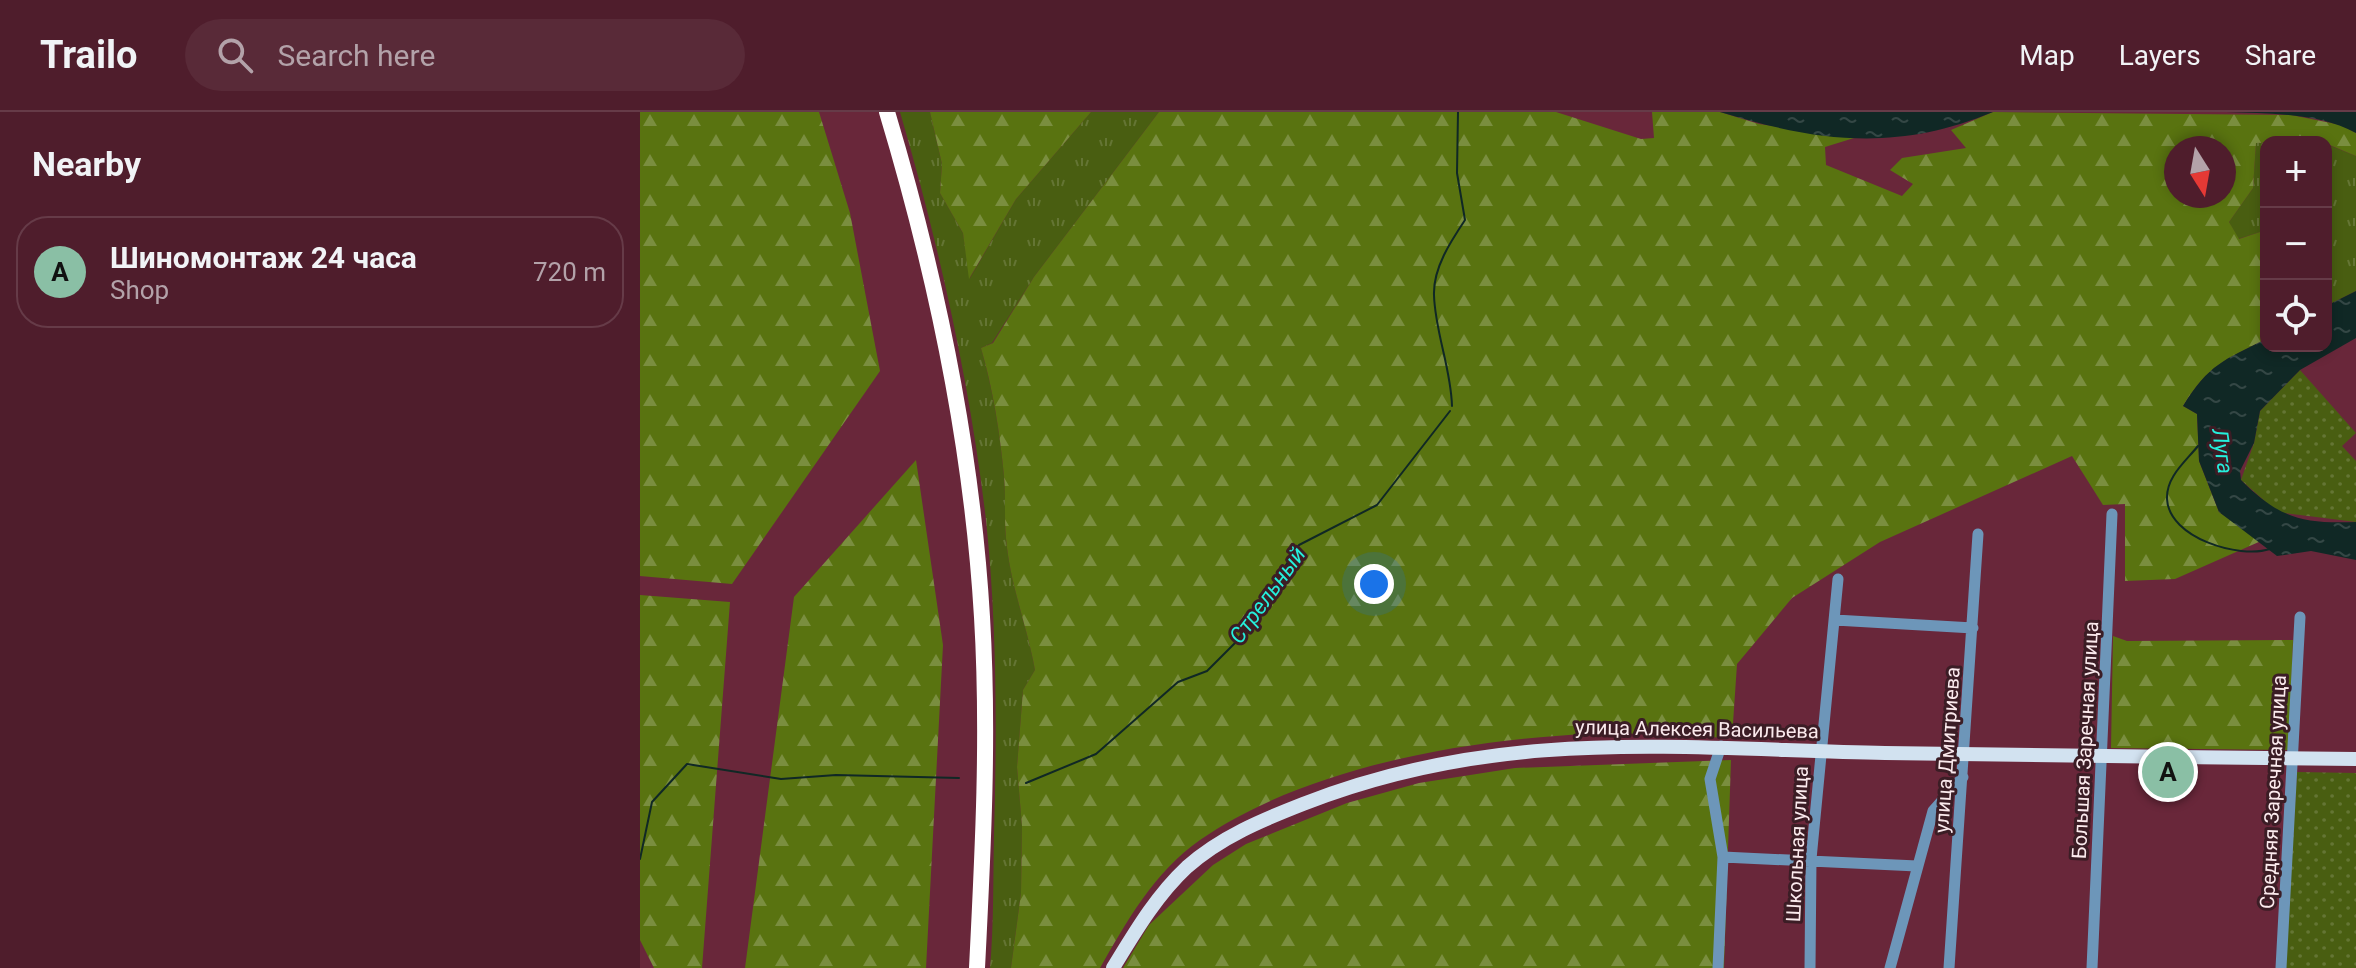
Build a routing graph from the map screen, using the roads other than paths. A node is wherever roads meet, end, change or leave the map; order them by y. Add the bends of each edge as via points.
1 (887, 112) edge
2 (2112, 514) dead end
3 (1978, 534) dead end
4 (1838, 579) dead end
5 (2300, 617) dead end
6 (1835, 620) junction
7 (1973, 628) junction
8 (1721, 746) junction
9 (1820, 751) junction
10 (1964, 754) junction
11 (2103, 756) junction
12 (2295, 758) junction
13 (2356, 759) edge
14 (1963, 777) junction
15 (985, 778) junction
16 (1723, 857) junction
17 (1811, 859) junction
18 (1917, 866) junction
19 (970, 968) edge
20 (977, 968) edge
21 (1113, 968) edge
22 (1718, 968) edge
23 (1810, 968) edge
24 (1890, 968) edge
25 (1949, 968) edge
26 (2092, 968) edge
27 (2281, 968) edge

1 - 15 highway via 927,266 965,464 982,618
2 - 11 street, Большая Заречная улица
3 - 7 street, улица Дмитриева
4 - 6 street, Школьная улица
5 - 12 street, Средняя Заречная улица
6 - 7 street
6 - 9 street, Школьная улица
7 - 10 street, улица Дмитриева
8 - 9 main road, улица Алексея Васильева
8 - 16 street via 1710,779
8 - 21 main road, улица Алексея Васильева via 1590,745 1523,751 1412,770 1331,793 1238,832 1187,867 1156,902
9 - 10 main road, улица Алексея Васильева
9 - 17 street, Школьная улица
10 - 11 main road, улица Алексея Васильева
10 - 14 street, улица Дмитриева
11 - 12 main road, улица Алексея Васильева
11 - 26 street, Большая Заречная улица
12 - 13 main road, улица Алексея Васильева
12 - 27 street, Средняя Заречная улица
14 - 18 street via 1933,811
14 - 25 street, улица Дмитриева
15 - 19 main road
15 - 20 highway
16 - 17 street
16 - 22 street
17 - 18 street
17 - 23 street, Школьная улица
18 - 24 street

